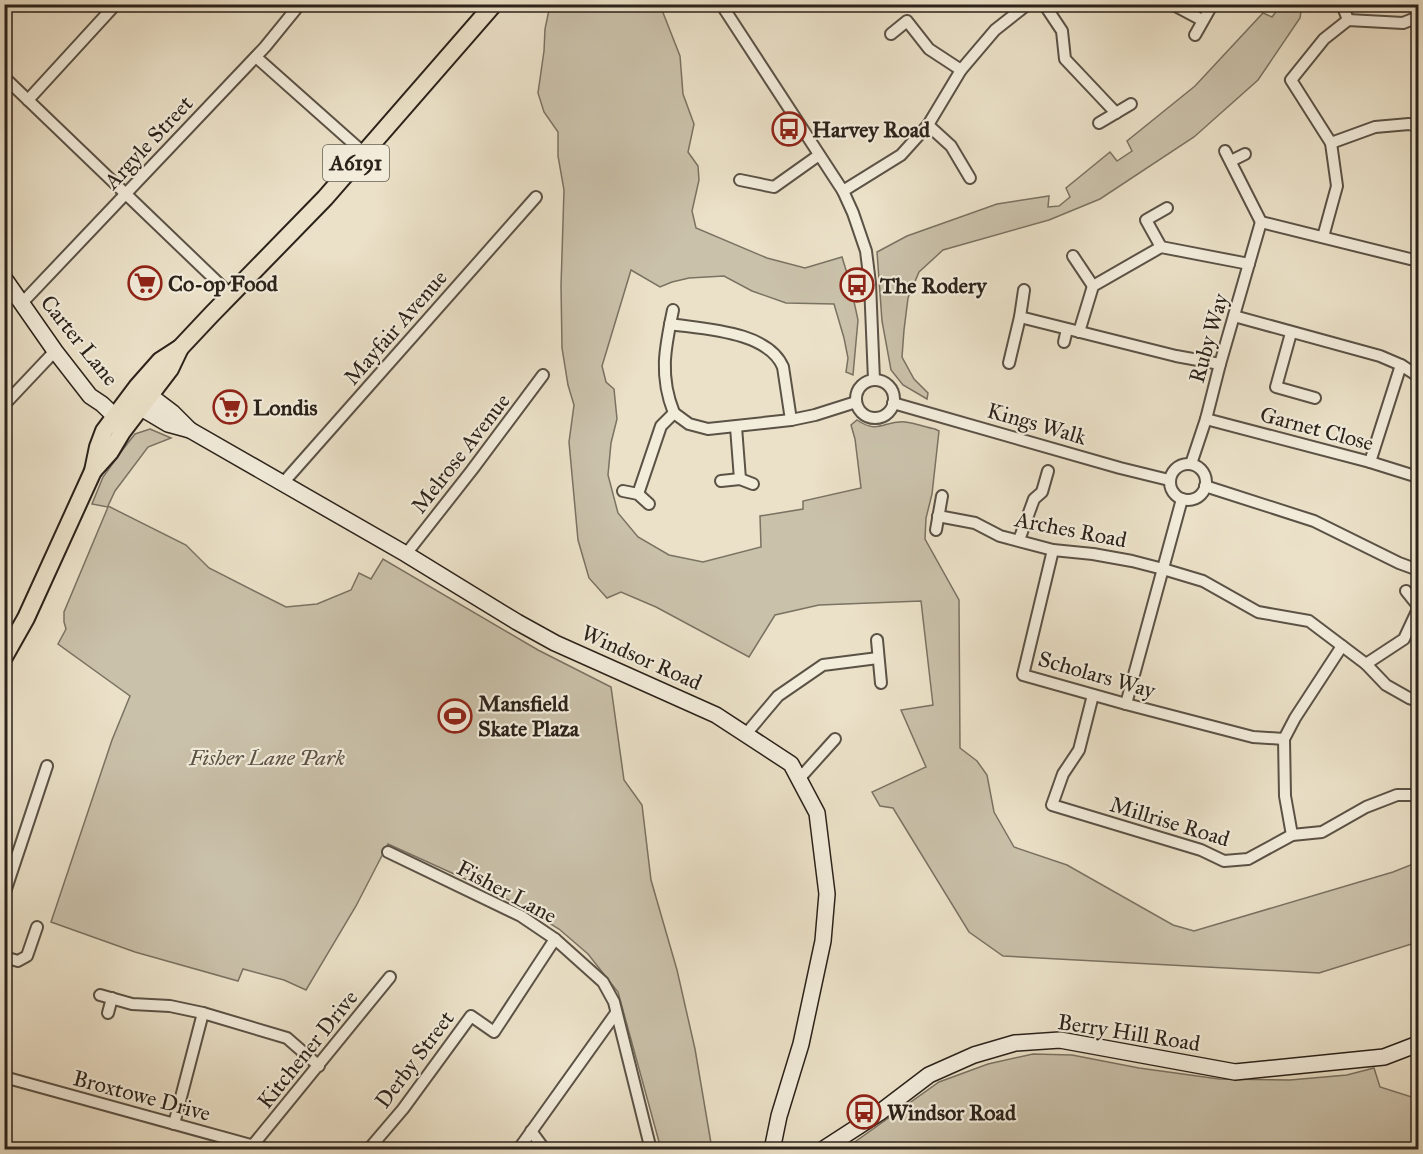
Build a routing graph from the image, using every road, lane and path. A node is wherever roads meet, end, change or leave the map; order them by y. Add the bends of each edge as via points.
1 (116, 4) edge
2 (300, 4) edge
3 (494, 4) edge
4 (1028, 4) edge
5 (1044, 4) edge
6 (1172, 4) edge
7 (1212, 4) edge
8 (1342, 4) edge
9 (726, 6) edge
10 (1419, 17) edge
11 (1202, 20) junction
12 (1348, 20) junction
13 (891, 34) dead end
14 (1195, 35) dead end
15 (256, 57) junction
16 (961, 70) junction
17 (4, 77) edge
18 (28, 100) junction
19 (1131, 104) dead end
20 (1116, 113) junction
21 (1099, 123) dead end
22 (927, 125) junction
23 (1419, 126) edge
24 (1331, 143) junction
25 (1225, 151) dead end
26 (364, 153) junction
27 (1245, 154) dead end
28 (819, 155) junction
29 (1232, 161) junction
30 (970, 178) dead end
31 (740, 180) dead end
32 (843, 191) junction
33 (126, 194) junction
34 (536, 197) dead end
35 (1167, 208) dead end
36 (1261, 222) junction
37 (1323, 237) junction
38 (1161, 247) junction
39 (1073, 256) dead end
40 (1419, 261) edge
41 (1249, 264) junction
42 (4, 278) edge
43 (1092, 286) junction
44 (1024, 290) dead end
45 (231, 295) junction
46 (21, 303) junction
47 (673, 310) dead end
48 (1234, 316) junction
49 (1020, 317) junction
50 (670, 324) junction
51 (1067, 329) junction
52 (1079, 332) junction
53 (1291, 333) junction
54 (1064, 342) dead end
55 (55, 351) junction
56 (1009, 363) dead end
57 (1220, 364) junction
58 (1401, 365) junction
59 (543, 375) dead end
60 (1419, 376) edge
61 (874, 380) junction
62 (138, 397) junction
63 (1315, 398) dead end
64 (856, 402) junction
65 (893, 403) junction
66 (4, 405) edge
67 (674, 413) junction
68 (1206, 419) junction
69 (791, 420) junction
70 (120, 421) junction
71 (736, 427) junction
72 (1370, 462) junction
73 (1191, 464) junction
74 (1048, 471) dead end
75 (1419, 477) edge
76 (740, 479) junction
77 (1169, 480) junction
78 (721, 482) dead end
79 (283, 483) junction
80 (753, 484) dead end
81 (1205, 486) junction
82 (623, 491) dead end
83 (638, 494) junction
84 (942, 496) dead end
85 (1182, 499) junction
86 (649, 504) dead end
87 (938, 516) junction
88 (936, 530) dead end
89 (1019, 540) junction
90 (1053, 550) junction
91 (406, 554) junction
92 (1163, 569) junction
93 (1419, 570) edge
94 (1406, 591) dead end
95 (1419, 607) edge
96 (877, 640) dead end
97 (1342, 645) junction
98 (4, 657) edge
99 (878, 658) junction
100 (1366, 664) junction
101 (881, 683) dead end
102 (1093, 695) junction
103 (1419, 701) edge
104 (1126, 704) junction
105 (746, 734) junction
106 (835, 739) dead end
107 (1284, 739) junction
108 (47, 766) dead end
109 (799, 779) junction
110 (1419, 795) edge
111 (1292, 835) junction
112 (388, 852) dead end
113 (4, 895) edge
114 (37, 927) dead end
115 (555, 939) junction
116 (4, 957) edge
117 (390, 977) dead end
118 (100, 995) dead end
119 (112, 998) junction
120 (108, 1013) dead end
121 (203, 1013) junction
122 (616, 1013) junction
123 (1419, 1044) edge
124 (319, 1066) junction
125 (4, 1077) edge
126 (174, 1124) junction
127 (531, 1131) junction
128 (253, 1145) junction
129 (269, 1149) edge
130 (368, 1149) edge
131 (518, 1149) edge
132 (545, 1149) edge
133 (651, 1149) edge
134 (774, 1149) edge
135 (822, 1149) edge

1 - 18 street
2 - 15 street, Argyle Street
3 - 26 main road, A6191
4 - 16 street via 995,30
5 - 20 street via 1062,31 1065,58
6 - 11 street
7 - 11 street
8 - 12 street
9 - 28 street
10 - 12 street via 1402,23
11 - 14 street
12 - 24 street via 1324,39 1291,80
13 - 16 street via 907,21 929,50
15 - 26 street
15 - 33 street, Argyle Street
16 - 22 street
17 - 18 street
18 - 33 street
19 - 20 street
20 - 21 street
22 - 30 street via 951,146
22 - 32 street via 901,154
23 - 24 street via 1375,127
24 - 37 street via 1337,186
25 - 29 street
26 - 45 main road, A6191
27 - 29 street
28 - 31 street via 774,186
28 - 32 street
29 - 36 street
32 - 61 street via 866,251
33 - 45 street
33 - 46 street, Argyle Street
34 - 79 street, Mayfair Avenue
35 - 38 street via 1146,220
36 - 37 street
36 - 41 street, Ruby Way
37 - 40 street
38 - 41 street
38 - 43 street
39 - 43 street
41 - 48 street, Ruby Way
42 - 46 main road, Carter Lane
43 - 52 street
44 - 49 street
45 - 62 main road, A6191 via 180,348 170,369
46 - 55 main road, Carter Lane
47 - 50 street
48 - 53 street
48 - 57 street, Ruby Way
49 - 51 street
49 - 56 street
50 - 67 street via 664,352 665,384
50 - 69 street via 723,331 755,341 771,351 783,368
51 - 52 street
51 - 54 street
52 - 57 street
53 - 58 street
53 - 63 street via 1276,387
55 - 66 street
55 - 70 main road, Carter Lane via 90,396
57 - 68 street, Ruby Way
58 - 60 street
58 - 72 street
59 - 91 street, Melrose Avenue
61 - 64 street via 862,384
61 - 65 street via 889,387
62 - 70 main road, A6191
62 - 79 main road, Windsor Road via 174,413 190,430
64 - 65 street via 865,416 877,418 888,414
64 - 69 street
65 - 77 street, Kings Walk
67 - 71 street via 689,424 708,429
67 - 83 street via 661,426
68 - 72 street, Garnet Close
68 - 73 street, Ruby Way
69 - 71 street
70 - 98 main road, A6191 via 104,431 93,471 26,618
71 - 76 street
72 - 75 street, Garnet Close
73 - 77 street via 1174,469
73 - 81 street via 1201,469
74 - 89 street
76 - 78 street
76 - 80 street
77 - 85 street via 1172,492
79 - 91 main road, Windsor Road
81 - 85 street via 1199,496
81 - 93 street via 1314,521
82 - 83 street
83 - 86 street
84 - 87 street
85 - 92 street
87 - 88 street
87 - 89 street, Arches Road via 975,523 1000,536
89 - 90 street, Arches Road
90 - 92 street, Arches Road
90 - 102 street, Scholars Way via 1023,675
91 - 105 main road, Windsor Road via 555,643 716,715
92 - 97 street, Arches Road via 1203,581 1258,612 1309,621
92 - 104 street
94 - 95 street
95 - 100 street via 1404,639
96 - 99 street
97 - 100 street, Arches Road
97 - 107 street
99 - 101 street
99 - 105 street via 823,665 778,696
100 - 103 street, Arches Road via 1386,686
102 - 104 street, Scholars Way
102 - 111 street, Millrise Road via 1079,750 1063,774 1053,805 1202,850 1224,861 1248,859
104 - 107 street, Scholars Way via 1253,736
105 - 109 main road, Windsor Road via 791,764
106 - 109 street
107 - 111 street via 1284,796
108 - 113 street
109 - 134 main road, Windsor Road via 817,813 827,894 823,941
110 - 111 street, Millrise Road via 1397,795 1322,832
112 - 115 street, Fisher Lane via 521,916
114 - 116 street via 27,956 18,961
115 - 122 street, Fisher Lane via 603,982
115 - 130 street, Derby Street via 494,1032 471,1016 403,1109
117 - 124 street, Kitchener Drive
118 - 119 street
119 - 120 street
119 - 121 street
121 - 124 street via 287,1038
121 - 126 street
122 - 127 street
122 - 133 street, Fisher Lane
123 - 135 main road, Berry Hill Road via 1384,1057 1235,1072 1060,1040 1015,1043 929,1075
124 - 128 street, Kitchener Drive
125 - 126 street, Broxtowe Drive
126 - 128 street, Broxtowe Drive
127 - 131 street
127 - 132 street
128 - 129 street, Broxtowe Drive

